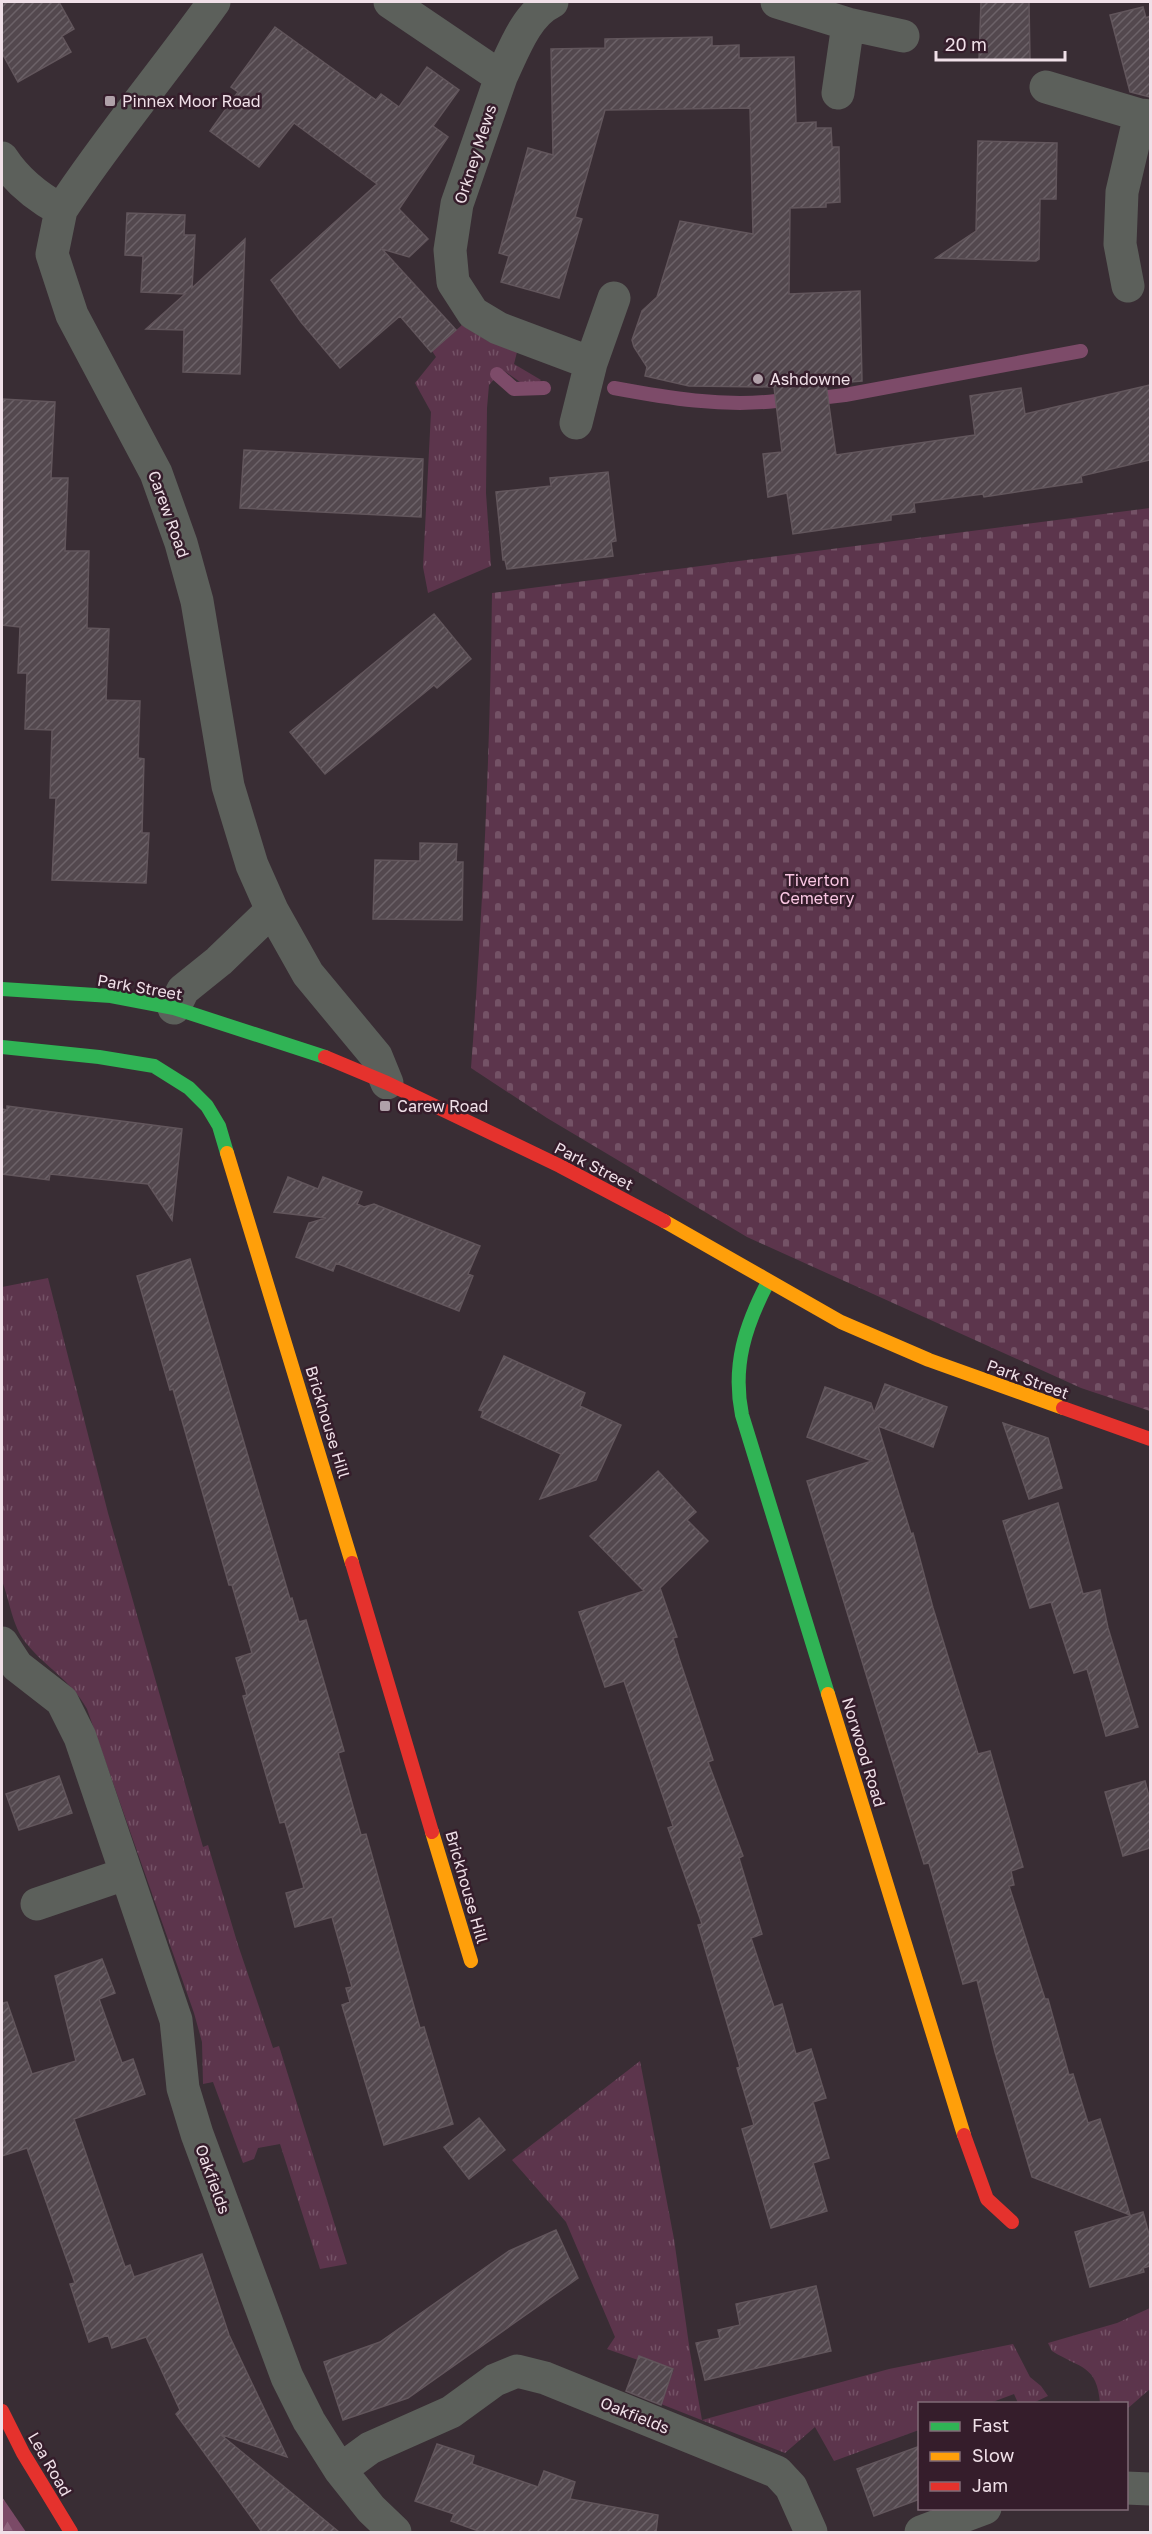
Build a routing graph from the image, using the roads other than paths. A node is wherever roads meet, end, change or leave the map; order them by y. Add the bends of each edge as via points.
1 (214, 2) edge
2 (390, 2) edge
3 (552, 2) edge
4 (777, 2) edge
5 (848, 24) junction
6 (903, 36) dead end
7 (501, 77) junction
8 (1046, 87) dead end
9 (838, 93) dead end
10 (1145, 116) edge
11 (2, 158) edge
12 (62, 210) junction
13 (1128, 286) dead end
14 (614, 298) dead end
15 (591, 363) junction
16 (576, 423) dead end
17 (272, 910) junction
18 (2, 989) edge
19 (174, 1008) junction
20 (2, 1047) edge
21 (387, 1083) junction
22 (768, 1282) junction
23 (1150, 1439) edge
24 (2, 1643) edge
25 (125, 1874) junction
26 (37, 1904) dead end
27 (471, 1961) dead end
28 (1012, 2222) dead end
29 (2, 2410) edge
30 (340, 2470) junction
31 (1128, 2488) edge
32 (1150, 2489) edge
33 (980, 2510) edge
34 (71, 2532) edge
35 (395, 2532) edge
36 (811, 2532) edge
37 (921, 2532) edge

1 - 12 street via 140,104 95,158
2 - 7 street
3 - 7 street, Orkney Mews via 522,32
4 - 5 street
5 - 6 street
5 - 9 street
7 - 15 street, Orkney Mews via 457,204 450,250 453,282 473,313 498,328
8 - 10 street
10 - 13 street via 1122,192 1120,244
11 - 12 street via 13,175
12 - 17 street, Carew Road via 52,254 72,315 156,473 181,543 197,601 228,786 252,865
14 - 15 street
15 - 16 street
17 - 19 street via 183,990
17 - 21 street, Carew Road via 308,975 376,1056
18 - 19 street, Park Street via 101,995
19 - 21 street, Park Street via 328,1058
20 - 27 street, Brickhouse Hill via 154,1066 189,1088 219,1126
21 - 22 street, Park Street via 560,1166 671,1224
22 - 23 street, Park Street via 841,1322 929,1360
22 - 28 street, Norwood Road via 742,1345 737,1384 742,1415 957,2115 987,2199
24 - 25 street, Oakfields via 17,1666 62,1701 94,1774
25 - 26 street
25 - 30 street, Oakfields via 176,2020 183,2088 197,2134 287,2377
29 - 34 street, Lea Road
30 - 35 street, Oakfields
30 - 36 street, Oakfields via 370,2448 451,2412 495,2380 517,2371 777,2472 791,2487
31 - 32 street
33 - 37 street

